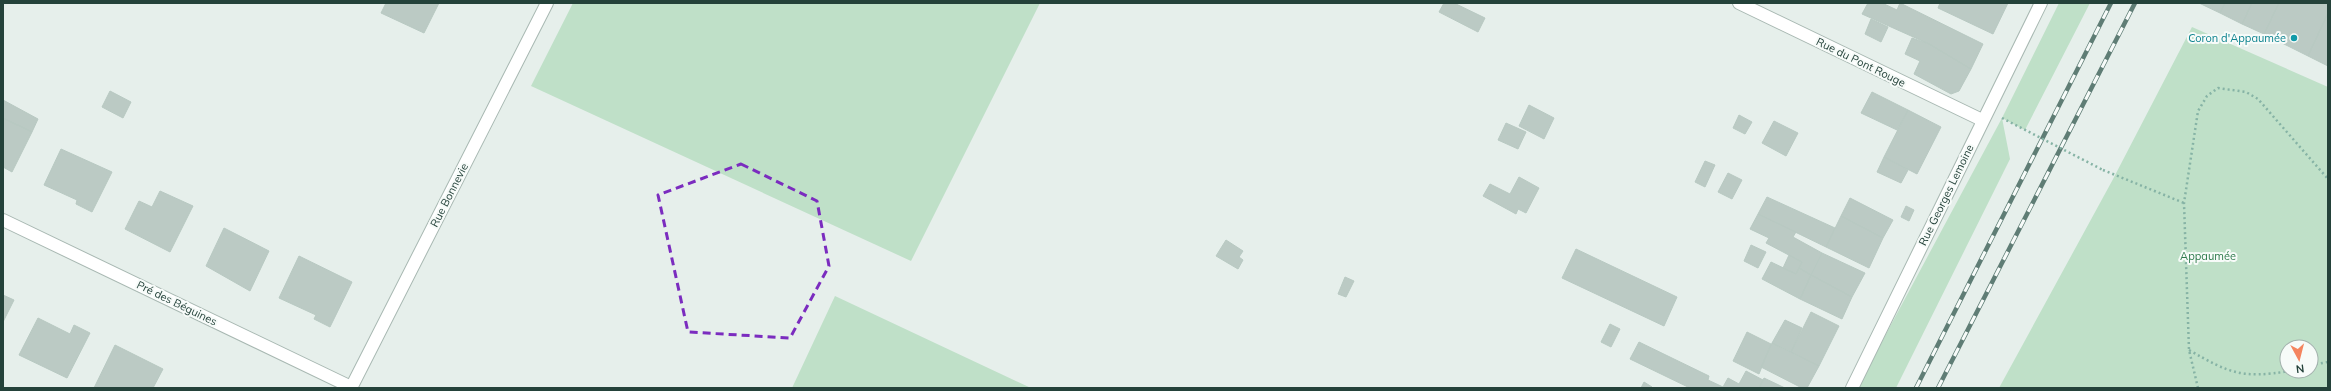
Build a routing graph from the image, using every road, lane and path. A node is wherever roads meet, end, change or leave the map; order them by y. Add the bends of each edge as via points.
1 (547, 3) edge
2 (1739, 3) edge
3 (2040, 3) edge
4 (2002, 118) dead end
5 (1982, 120) junction
6 (2328, 179) edge
7 (2184, 203) junction
8 (3, 220) edge
9 (2189, 350) junction
10 (2279, 373) edge
11 (351, 387) edge
12 (1852, 388) edge
13 (2198, 388) edge

1 - 11 street, Rue Bonnevie
2 - 5 street, Rue du Pont Rouge
3 - 5 street, Rue Georges Lemoine
4 - 7 path, bridge via 2103,170
5 - 12 street, Rue Georges Lemoine
6 - 7 path via 2258,99 2246,92 2218,88 2207,96 2198,111
7 - 9 path
8 - 11 street, Pré des Béguines
9 - 10 path via 2224,370 2260,376
9 - 13 path

